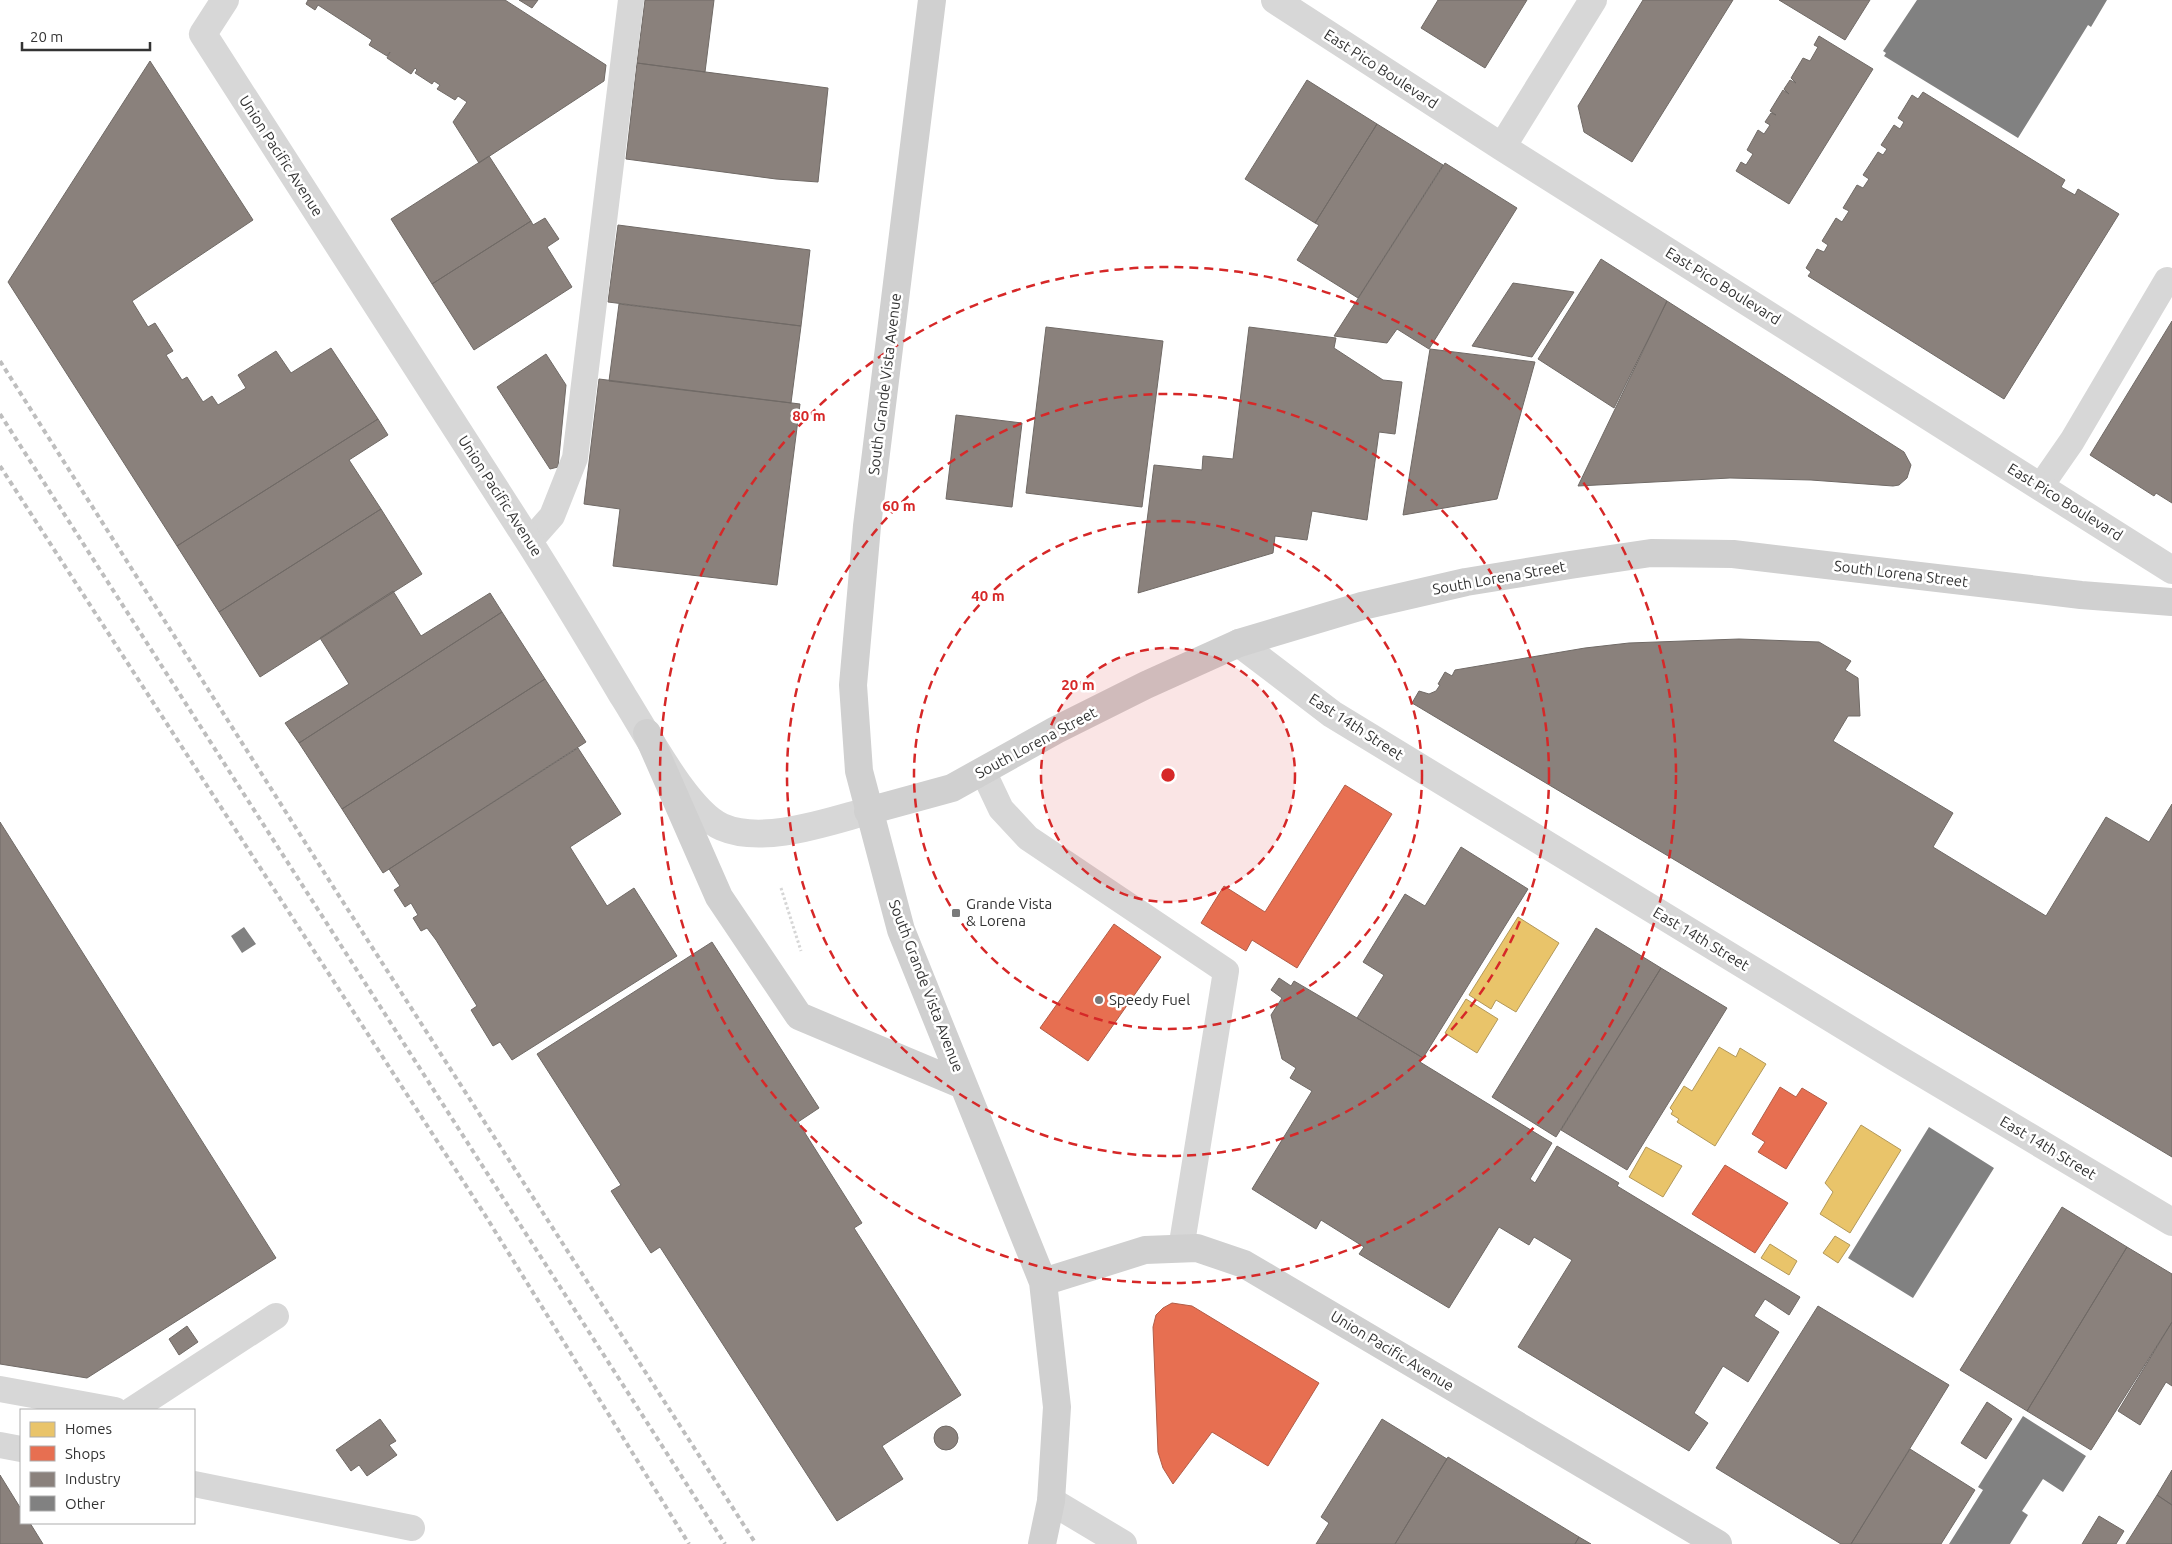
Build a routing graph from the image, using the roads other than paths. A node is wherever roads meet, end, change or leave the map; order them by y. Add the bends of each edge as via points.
1 (224, 0) edge
2 (631, 0) edge
3 (932, 0) edge
4 (1275, 0) edge
5 (1593, 0) edge
6 (1502, 147) junction
7 (2166, 280) dead end
8 (2040, 486) junction
9 (529, 542) junction
10 (2172, 570) edge
11 (2172, 602) edge
12 (1239, 643) junction
13 (646, 734) junction
14 (983, 771) junction
15 (868, 811) junction
16 (963, 1085) junction
17 (2172, 1222) edge
18 (1181, 1249) junction
19 (1043, 1282) junction
20 (276, 1316) dead end
21 (0, 1389) edge
22 (109, 1409) edge
23 (134, 1409) edge
24 (0, 1445) edge
25 (20, 1449) edge
26 (195, 1484) edge
27 (1051, 1501) junction
28 (412, 1528) dead end
29 (1042, 1544) edge
30 (1123, 1544) edge
31 (1718, 1544) edge

1 - 9 street, Union Pacific Avenue via 203,34
2 - 9 lane via 575,458 552,516
3 - 15 main road, South Grande Vista Avenue via 867,526 853,685 859,772
4 - 6 street, East Pico Boulevard
5 - 6 street
6 - 8 street, East Pico Boulevard
7 - 8 lane via 2072,440
8 - 10 street, East Pico Boulevard
9 - 13 street, Union Pacific Avenue
11 - 12 main road, South Lorena Street via 2081,595 1734,554 1651,554 1457,584 1362,606
12 - 14 main road, South Lorena Street via 1056,730
12 - 17 street, East 14th Street via 1332,714 1895,1058
13 - 15 street, Union Pacific Avenue via 694,805 722,827 741,832 793,831
13 - 16 main road via 719,897 799,1016
14 - 15 main road, South Lorena Street via 952,788
14 - 18 lane via 1001,809 1028,838 1226,971
15 - 16 main road, South Grande Vista Avenue via 901,930
16 - 19 main road, South Grande Vista Avenue
18 - 19 main road, Union Pacific Avenue via 1145,1250
18 - 31 main road, Union Pacific Avenue via 1197,1248 1244,1264
19 - 27 main road, South Grande Vista Avenue via 1058,1407
20 - 23 lane
21 - 22 lane
24 - 25 lane
26 - 28 lane
27 - 29 main road, South Grande Vista Avenue
27 - 30 street

